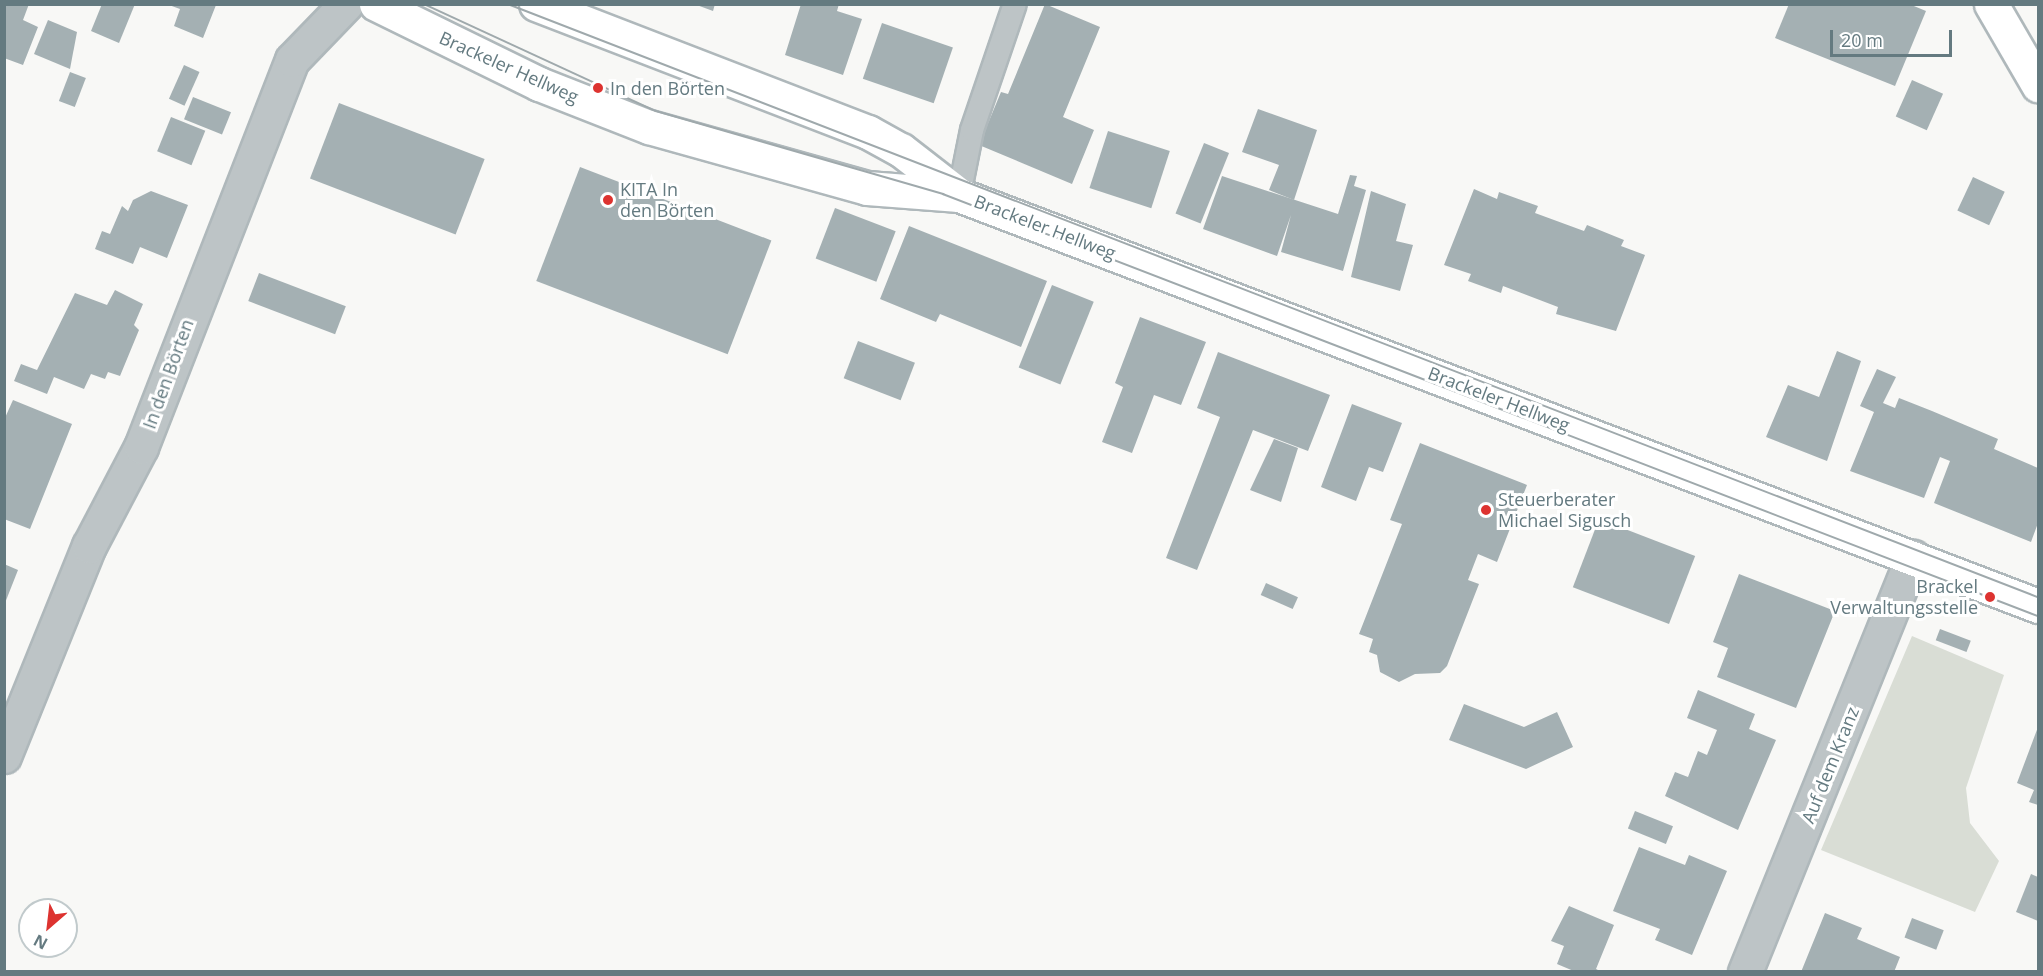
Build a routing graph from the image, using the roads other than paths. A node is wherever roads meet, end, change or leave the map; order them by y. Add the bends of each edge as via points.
1 (346, 4) edge
2 (376, 4) edge
3 (536, 4) edge
4 (1015, 4) edge
5 (1991, 4) edge
6 (2038, 85) edge
7 (959, 195) junction
8 (1913, 557) junction
9 (2038, 606) edge
10 (4, 756) edge
11 (1745, 972) edge

1 - 10 street, In den Börten via 291,60 141,447 90,546
2 - 7 main road, Brackeler Hellweg via 539,84 649,127 867,188
3 - 7 main road, Brackeler Hellweg via 868,132 900,150
4 - 7 lane via 972,130
5 - 6 main road
7 - 8 main road, Brackeler Hellweg
8 - 9 main road, Brackeler Hellweg
8 - 11 street, Auf dem Kranz

